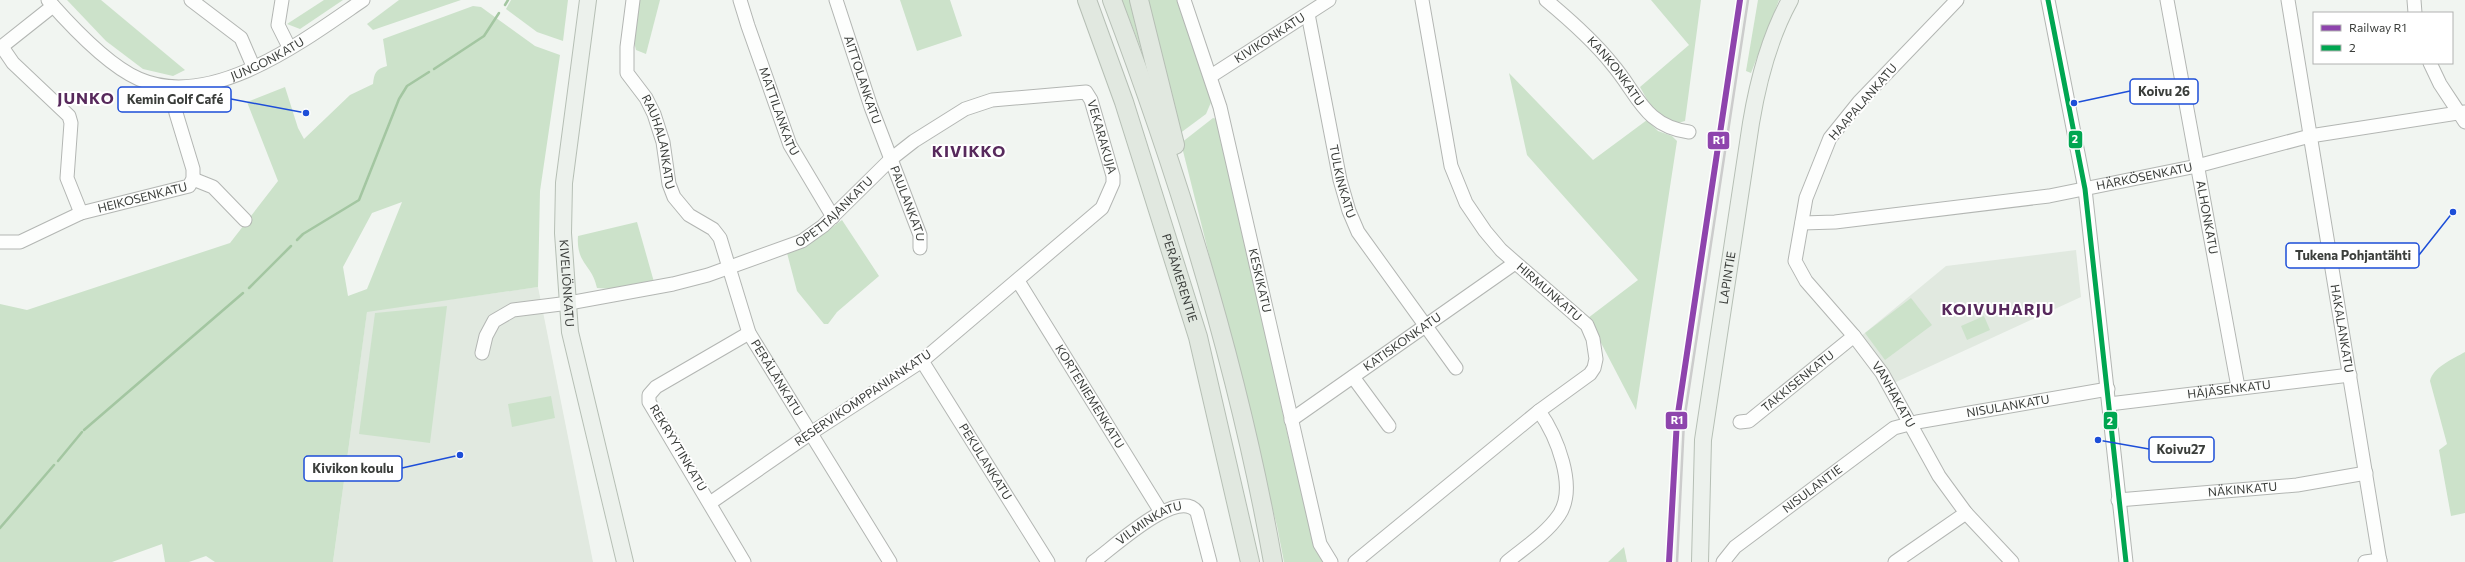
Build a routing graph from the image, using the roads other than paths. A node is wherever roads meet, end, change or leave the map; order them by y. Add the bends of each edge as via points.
1 (190, 0) edge
2 (282, 0) edge
3 (363, 0) edge
4 (588, 0) edge
5 (633, 0) edge
6 (740, 0) edge
7 (836, 0) edge
8 (1087, 0) edge
9 (1112, 0) edge
10 (1139, 0) edge
11 (1184, 0) edge
12 (1329, 0) edge
13 (1422, 0) edge
14 (1546, 0) edge
15 (1790, 0) edge
16 (1957, 0) edge
17 (2048, 0) edge
18 (2167, 0) edge
19 (2288, 0) edge
20 (2414, 0) edge
21 (50, 3) edge
22 (2416, 12) edge
23 (1308, 14) junction
24 (1, 47) edge
25 (289, 47) junction
26 (2430, 64) edge
27 (253, 66) junction
28 (1211, 76) junction
29 (172, 87) junction
30 (1082, 91) joint
31 (2463, 116) edge
32 (1689, 132) dead end
33 (2310, 136) junction
34 (891, 159) junction
35 (2197, 166) junction
36 (193, 179) junction
37 (2085, 189) junction
38 (1102, 208) joint
39 (81, 213) junction
40 (833, 217) junction
41 (246, 220) dead end
42 (1802, 223) junction
43 (1190, 226) junction
44 (0, 242) edge
45 (920, 248) dead end
46 (1515, 263) junction
47 (729, 267) junction
48 (1018, 281) junction
49 (569, 304) junction
50 (1427, 326) junction
51 (749, 333) junction
52 (1854, 336) junction
53 (482, 353) dead end
54 (922, 361) junction
55 (1456, 368) dead end
56 (2350, 375) junction
57 (1352, 377) junction
58 (2238, 387) junction
59 (2108, 389) junction
60 (2109, 404) junction
61 (1539, 410) junction
62 (1290, 420) junction
63 (1740, 422) dead end
64 (1908, 424) junction
65 (1389, 426) dead end
66 (811, 433) junction
67 (2366, 473) junction
68 (2118, 500) junction
69 (710, 503) junction
70 (1161, 512) junction
71 (1966, 513) junction
72 (1098, 561) edge
73 (2380, 561) edge
74 (625, 562) edge
75 (744, 562) edge
76 (890, 562) edge
77 (1048, 562) edge
78 (1210, 562) edge
79 (1250, 562) edge
80 (1273, 562) edge
81 (1331, 562) edge
82 (1355, 562) edge
83 (1506, 562) edge
84 (1700, 562) edge
85 (1723, 562) edge
86 (1895, 562) edge
87 (2012, 562) edge
88 (2126, 562) edge
89 (2365, 562) edge

1 - 27 street via 241,38
2 - 25 street via 278,28
3 - 25 street, JUNGONKATU
4 - 49 main road, KIVELIÖNKATU via 562,205
5 - 47 street, RAUHALANKATU via 627,47 627,73 646,98 654,114 663,142 671,192 689,215 717,234
6 - 40 street, MATTILANKATU via 790,144
7 - 34 street, AITTOLANKATU
8 - 79 highway, PERÄMERENTIE via 1127,110 1198,337
9 - 43 highway, PERÄMERENTIE
10 - 43 highway via 1189,196
11 - 28 street, KESKIKATU
12 - 23 street, KIVIKONKATU
13 - 46 street, HIRMUNKATU via 1456,181 1473,215 1492,240
14 - 32 street, KANKONKATU via 1613,64 1649,115 1664,126
15 - 84 main road, LAPINTIE via 1762,71 1750,123 1704,440
16 - 42 street, HAAPALANKATU via 1834,132 1823,151 1808,189
17 - 37 street
18 - 35 street, ALHONKATU
19 - 33 street, HAKALANKATU
20 - 22 street
21 - 24 street
21 - 29 street, JUNGONKATU via 117,67 148,82
23 - 28 street, KIVIKONKATU
23 - 50 street, TULKINKATU via 1340,180 1349,210 1358,232
24 - 39 street via 69,116 71,123 67,178
25 - 27 street, JUNGONKATU
26 - 31 street via 2440,84
27 - 29 street, JUNGONKATU via 215,82
28 - 62 street, KESKIKATU
29 - 36 street, HEIKOSENKATU
30 - 34 street, OPETTAJANKATU via 992,100 977,104 930,130
30 - 38 street, VEKARAKUJA via 1086,92 1091,100 1113,176 1112,186
31 - 33 street, HÄRKÖSENKATU
33 - 35 street, HÄRKÖSENKATU
33 - 56 street, HAKALANKATU
34 - 40 street, OPETTAJANKATU
34 - 45 street, PAULANKATU via 920,235
35 - 37 street, HÄRKÖSENKATU
35 - 58 street, ALHONKATU
36 - 39 street, HEIKOSENKATU via 189,186 181,189
36 - 41 street via 213,187
37 - 42 street, HÄRKÖSENKATU via 2011,202 1841,222
37 - 59 street
38 - 48 street, RESERVIKOMPPANIANKATU
39 - 44 street, HEIKOSENKATU via 25,241
40 - 47 street, OPETTAJANKATU via 802,241
42 - 52 street, VANHAKATU via 1795,257 1799,270
43 - 80 highway, PERÄMERENTIE via 1235,390
46 - 50 street, KATISKONKATU
46 - 61 street, HIRMUNKATU via 1587,325 1594,349 1595,364 1590,374
47 - 49 street, OPETTAJANKATU via 673,284
47 - 51 street, PERÄLÄNKATU
48 - 54 street, RESERVIKOMPPANIANKATU
48 - 70 street, KORTENIEMENKATU
49 - 53 street, OPETTAJANKATU via 529,307 502,315 490,328
49 - 74 main road, KIVELIÖNKATU via 570,332 578,370
50 - 55 street, TULKINKATU
50 - 57 street, KATISKONKATU
51 - 66 street, PERÄLÄNKATU
51 - 69 street, REKRYYTINKATU via 656,387 649,395 649,402
52 - 63 street, TAKKISENKATU via 1749,421
52 - 64 street, VANHAKATU via 1885,378
54 - 66 street, RESERVIKOMPPANIANKATU
54 - 77 street, PEKULANKATU
56 - 58 street, HÄJÄSENKATU
56 - 67 street, HAKALANKATU
57 - 62 street, KATISKONKATU
57 - 65 street
58 - 60 street, HÄJÄSENKATU
59 - 60 street
59 - 64 street, NISULANKATU
60 - 68 street
61 - 82 street, HIRMUNKATU
61 - 83 street via 1555,437 1563,461 1566,480 1563,507 1543,532
62 - 81 street, KESKIKATU via 1320,544
64 - 71 street, VANHAKATU via 1936,472
64 - 85 street, NISULANTIE via 1894,428 1734,547
66 - 69 street, RESERVIKOMPPANIANKATU
66 - 76 street, PERÄLÄNKATU
67 - 68 street, NÄKINKATU via 2297,485
67 - 73 street, HAKALANKATU
68 - 88 street
69 - 75 street, REKRYYTINKATU
70 - 72 street, VILMINKATU
70 - 78 street, VILMINKATU via 1176,506 1195,509 1200,518
71 - 86 street
71 - 87 street, VANHAKATU
73 - 89 street

